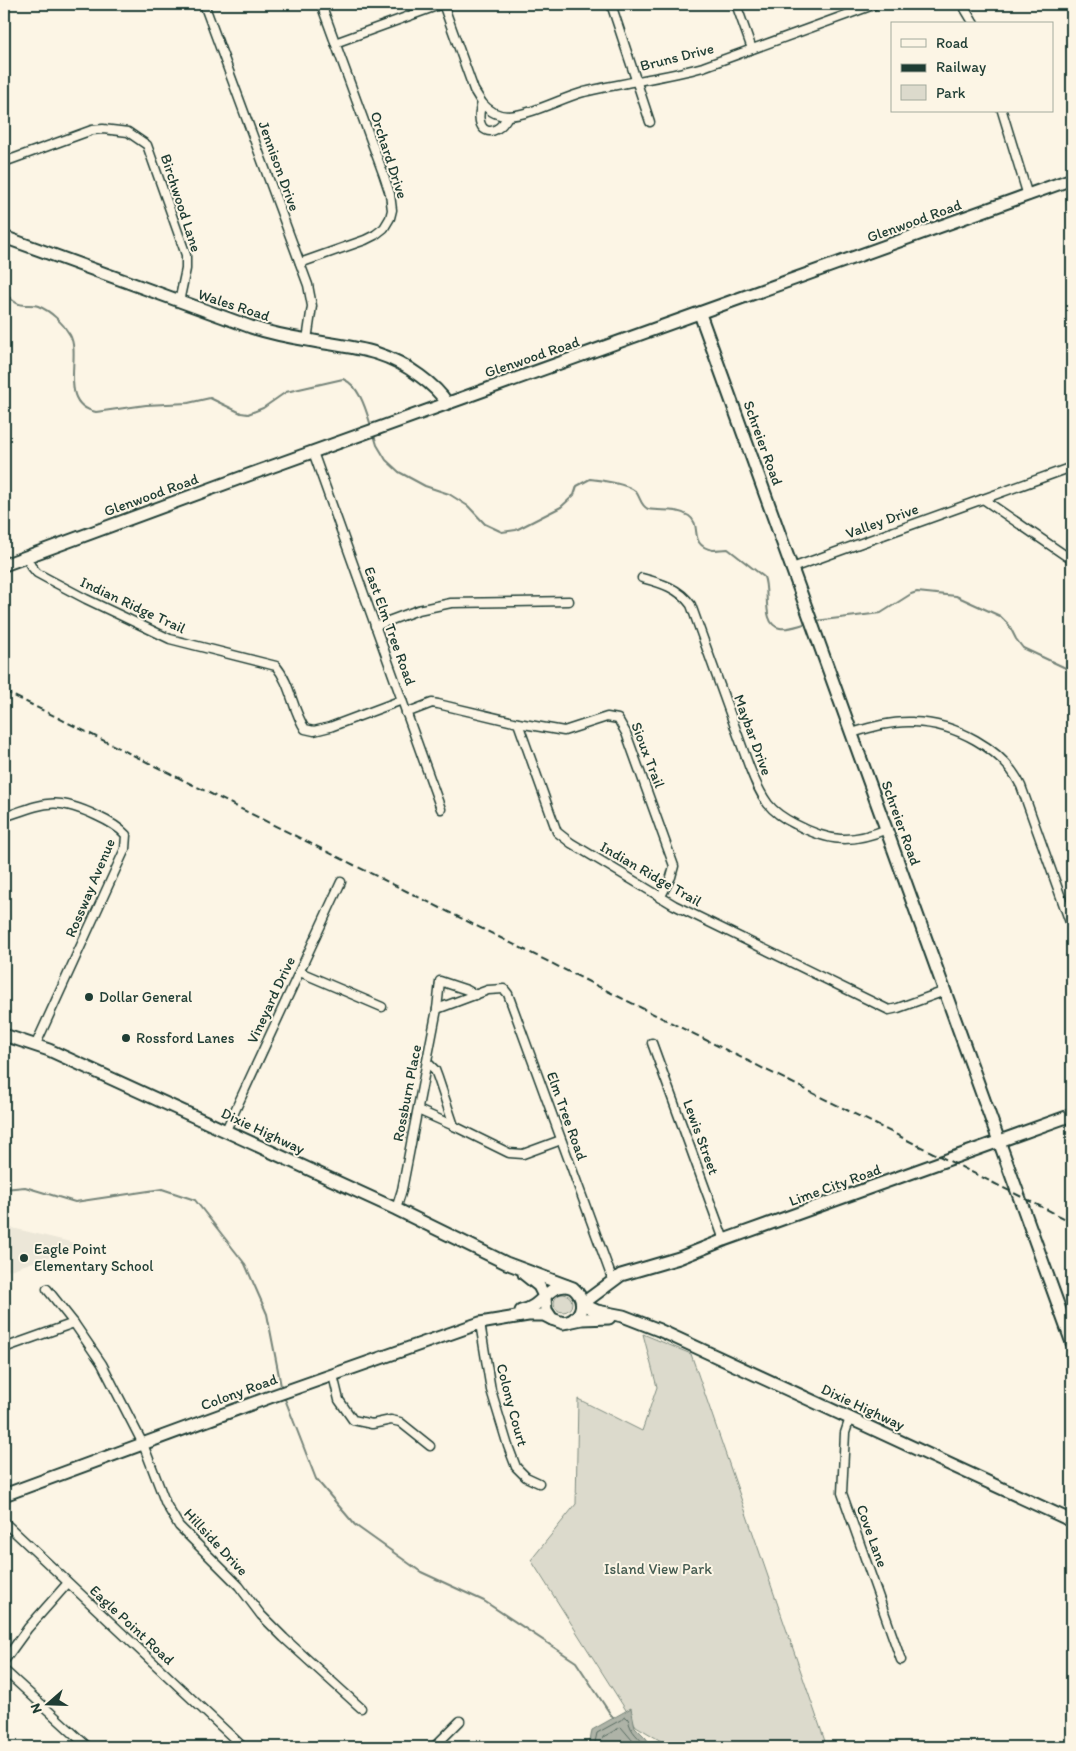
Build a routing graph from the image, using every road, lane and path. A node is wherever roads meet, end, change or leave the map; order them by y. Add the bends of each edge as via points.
1 (204, 4) edge
2 (321, 4) edge
3 (443, 4) edge
4 (612, 4) edge
5 (736, 4) edge
6 (849, 4) edge
7 (876, 4) edge
8 (962, 4) edge
9 (850, 13) junction
10 (973, 22) edge
11 (335, 43) junction
12 (752, 49) junction
13 (637, 82) junction
14 (482, 103) junction
15 (1002, 112) edge
16 (508, 116) junction
17 (650, 122) dead end
18 (4, 162) edge
19 (1072, 179) edge
20 (1028, 196) junction
21 (4, 237) edge
22 (300, 263) junction
23 (179, 302) junction
24 (700, 314) junction
25 (307, 340) junction
26 (448, 403) junction
27 (313, 452) junction
28 (1072, 466) edge
29 (983, 499) junction
30 (26, 557) junction
31 (1072, 560) edge
32 (4, 566) edge
33 (792, 568) junction
34 (642, 578) dead end
35 (569, 601) dead end
36 (375, 626) junction
37 (402, 700) junction
38 (406, 713) junction
39 (518, 723) junction
40 (852, 733) junction
41 (441, 809) dead end
42 (4, 817) edge
43 (887, 829) junction
44 (341, 882) dead end
45 (660, 898) junction
46 (1072, 928) edge
47 (300, 972) junction
48 (945, 991) junction
49 (476, 995) junction
50 (382, 1007) dead end
51 (437, 1009) junction
52 (4, 1035) edge
53 (652, 1043) dead end
54 (36, 1044) junction
55 (427, 1062) junction
56 (418, 1110) junction
57 (1072, 1115) edge
58 (454, 1126) junction
59 (226, 1130) junction
60 (561, 1140) junction
61 (999, 1142) junction
62 (396, 1209) junction
63 (724, 1240) junction
64 (506, 1263) junction
65 (608, 1284) junction
66 (570, 1287) junction
67 (47, 1289) dead end
68 (545, 1298) junction
69 (582, 1304) junction
70 (609, 1313) junction
71 (552, 1319) junction
72 (483, 1322) junction
73 (569, 1322) junction
74 (74, 1323) junction
75 (640, 1323) junction
76 (1072, 1343) edge
77 (4, 1348) edge
78 (333, 1375) junction
79 (850, 1418) junction
80 (143, 1444) junction
81 (430, 1446) dead end
82 (539, 1483) dead end
83 (4, 1495) edge
84 (1072, 1521) edge
85 (4, 1522) edge
86 (68, 1584) junction
87 (901, 1660) dead end
88 (4, 1661) edge
89 (4, 1670) edge
90 (361, 1708) dead end
91 (460, 1721) dead end
92 (88, 1747) edge
93 (243, 1747) edge
94 (434, 1747) edge

1 - 22 street, Jennison Drive
2 - 11 street, Orchard Drive
3 - 11 street
3 - 14 street, Bruns Drive via 474,90
4 - 13 street
5 - 12 street
6 - 9 street
7 - 9 street, Bruns Drive
8 - 10 street
9 - 12 street, Bruns Drive
11 - 22 street, Orchard Drive via 383,173 392,210 388,223 376,235
12 - 13 street, Bruns Drive via 677,74
13 - 16 street, Bruns Drive via 588,92
13 - 17 street
14 - 16 street via 493,113
14 - 16 street, Bruns Drive via 478,119 486,131 499,128
15 - 20 street
18 - 23 street, Birchwood Lane via 92,130 128,132 147,145 186,255
19 - 20 street, Glenwood Road
20 - 24 street, Glenwood Road
21 - 23 street, Wales Road
22 - 25 street, Jennison Drive via 312,306
23 - 25 street, Wales Road via 251,328
24 - 26 street, Glenwood Road
24 - 33 street, Schreier Road
25 - 26 street, Wales Road via 385,355 431,384
26 - 27 street, Glenwood Road
27 - 30 street, Glenwood Road
27 - 36 street, East Elm Tree Road
28 - 29 street, Valley Drive
29 - 31 street
29 - 33 street, Valley Drive
30 - 32 street, Glenwood Road
30 - 37 street, Indian Ridge Trail via 37,573 170,639 276,666 282,673 305,729 314,731 330,727
33 - 40 street, Schreier Road
34 - 43 street, Maybar Drive via 666,585 685,596 691,605 749,766 769,805 791,822 827,838 860,838
35 - 36 street via 451,603 418,610
36 - 37 street, East Elm Tree Road
37 - 38 street, East Elm Tree Road
38 - 39 street via 438,704
38 - 41 street, East Elm Tree Road
39 - 45 street, Indian Ridge Trail via 556,832
39 - 45 street, Sioux Trail via 564,732 607,717 618,719 674,866
40 - 43 street, Schreier Road
40 - 46 street via 885,724 924,723 956,731 999,756 1022,786
42 - 54 street, Rossway Avenue via 58,802 104,819 126,835 125,849
43 - 48 street, Schreier Road
44 - 47 street, Vineyard Drive
45 - 48 street, Indian Ridge Trail via 889,1010
47 - 50 street
47 - 59 street, Vineyard Drive
48 - 61 street, Schreier Road
49 - 51 street, Elm Tree Road
49 - 51 street, Rossburn Place via 440,981
49 - 60 street, Elm Tree Road via 499,989 508,994
51 - 55 street, Rossburn Place
52 - 54 street, Dixie Highway
53 - 63 street, Lewis Street
54 - 59 street, Dixie Highway
55 - 56 street, Rossburn Place
55 - 58 street via 438,1078
56 - 58 street
56 - 62 street, Rossburn Place
57 - 61 street, Lime City Road
58 - 60 street via 509,1154 523,1154
59 - 62 street, Dixie Highway
60 - 65 street, Elm Tree Road
61 - 63 street, Lime City Road
61 - 76 street, Schreier Road
62 - 64 street, Dixie Highway
63 - 65 street, Lime City Road via 686,1256 621,1275
64 - 66 street, Dixie Highway
64 - 68 street, Dixie Highway via 536,1282
65 - 66 street, Lime City Road
65 - 69 street, Lime City Road
65 - 70 street via 600,1301
66 - 68 street via 555,1287
66 - 69 street via 580,1296
67 - 74 street, Hillside Drive
68 - 71 street, Dixie Highway via 546,1310
68 - 72 street, Colony Road via 530,1309
69 - 70 street, Dixie Highway
69 - 73 street via 582,1310
70 - 75 street, Dixie Highway
71 - 72 street, Colony Road via 544,1315 528,1315
71 - 73 street, Dixie Highway
72 - 78 street, Colony Road
72 - 82 street, Colony Court via 491,1390 508,1446 521,1473
73 - 75 street, Dixie Highway via 600,1318
74 - 77 street
74 - 80 street, Hillside Drive via 102,1364
75 - 79 street, Dixie Highway
78 - 80 street, Colony Road
78 - 81 street via 339,1400 353,1420 372,1424 391,1420 400,1422
79 - 84 street, Dixie Highway
79 - 87 street, Cove Lane via 845,1433 842,1493
80 - 83 street, Colony Road
80 - 90 street, Hillside Drive via 166,1504 179,1526 239,1586 261,1615
85 - 86 street, Eagle Point Road
86 - 88 street via 28,1628
86 - 93 street, Eagle Point Road
89 - 92 street
91 - 94 street

